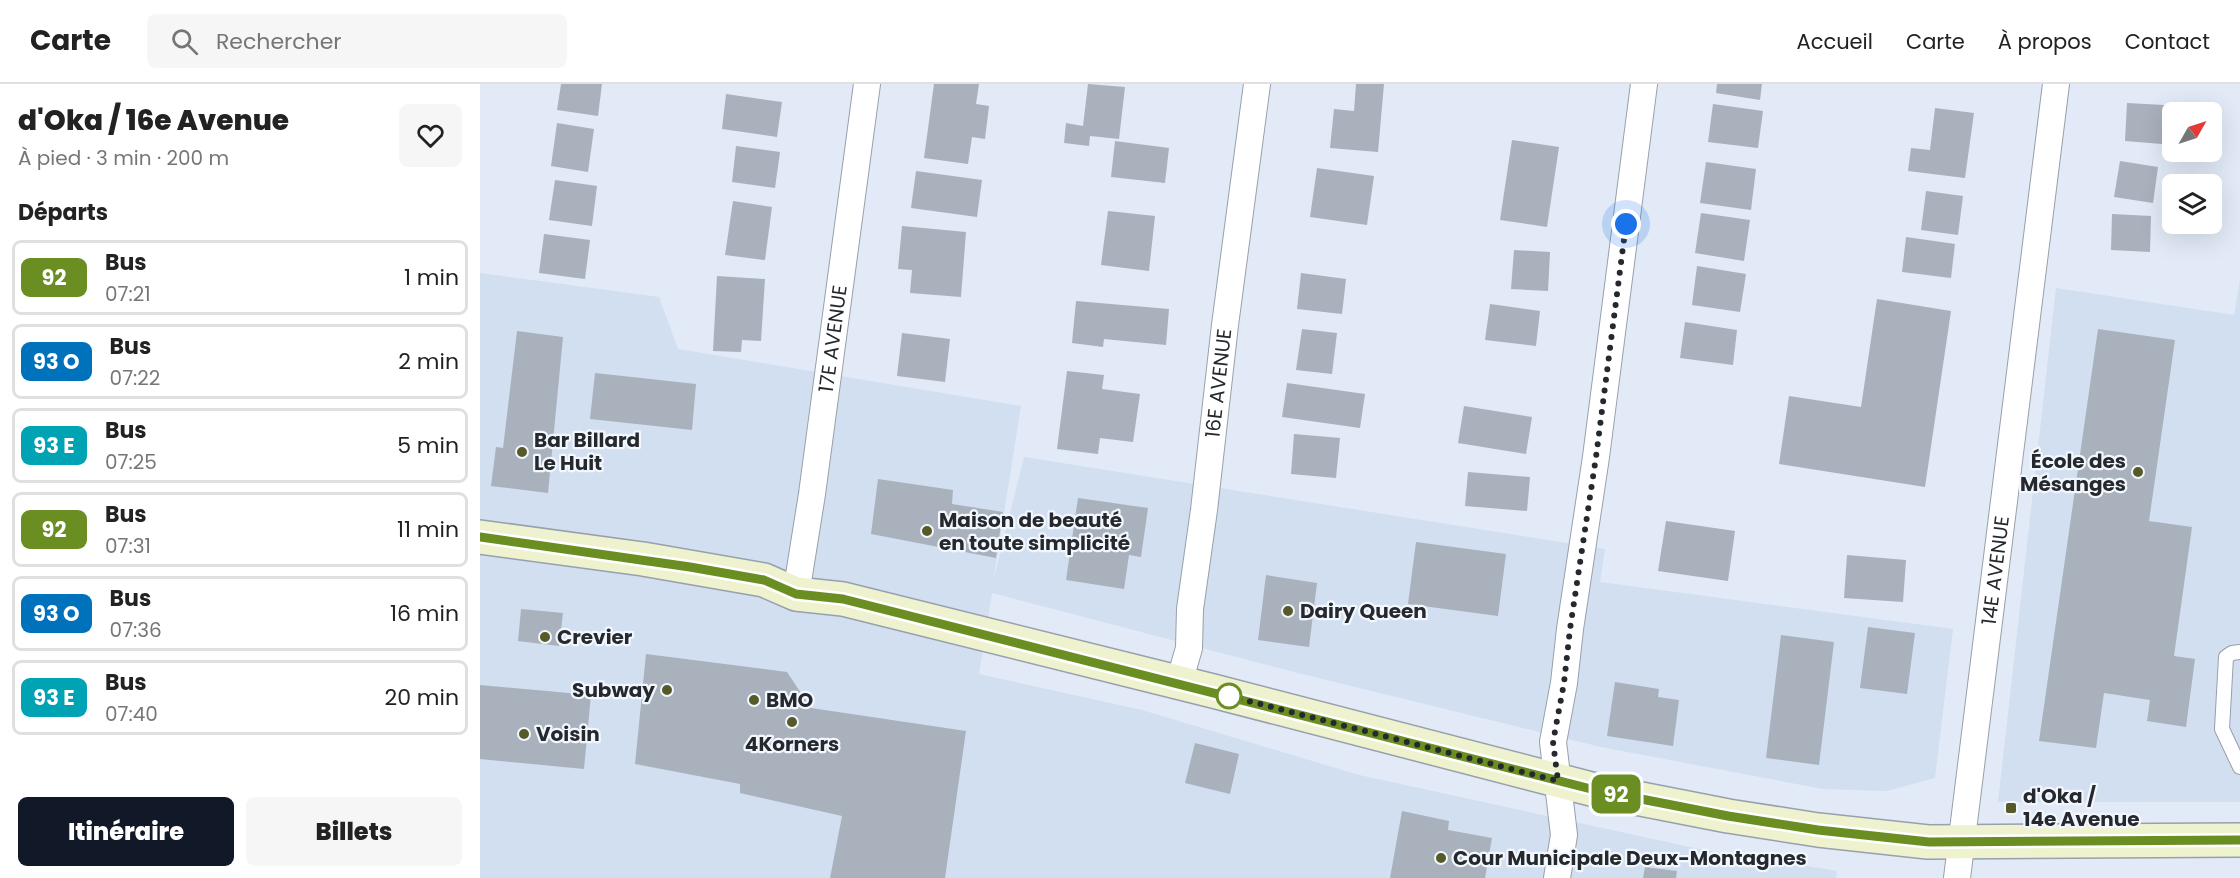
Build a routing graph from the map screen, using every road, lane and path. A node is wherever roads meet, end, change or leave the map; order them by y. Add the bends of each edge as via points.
1 (867, 84) edge
2 (1257, 84) edge
3 (1644, 84) edge
4 (2056, 84) edge
5 (480, 537) edge
6 (796, 594) junction
7 (2240, 652) edge
8 (1179, 683) junction
9 (2240, 766) edge
10 (1558, 781) junction
11 (2240, 840) edge
12 (1961, 842) junction
13 (1557, 878) edge
14 (1957, 878) edge

1 - 6 street, 17E AVENUE
2 - 8 street, 16E AVENUE via 1188,648
3 - 10 street via 1596,457 1553,742
4 - 12 street, 14E AVENUE
5 - 6 main road via 764,580
6 - 8 main road via 843,599
7 - 9 lane via 2226,657 2222,729
8 - 10 main road
10 - 12 main road via 1779,825
10 - 13 street via 1564,835
11 - 12 main road
12 - 14 street, 14E AVENUE

